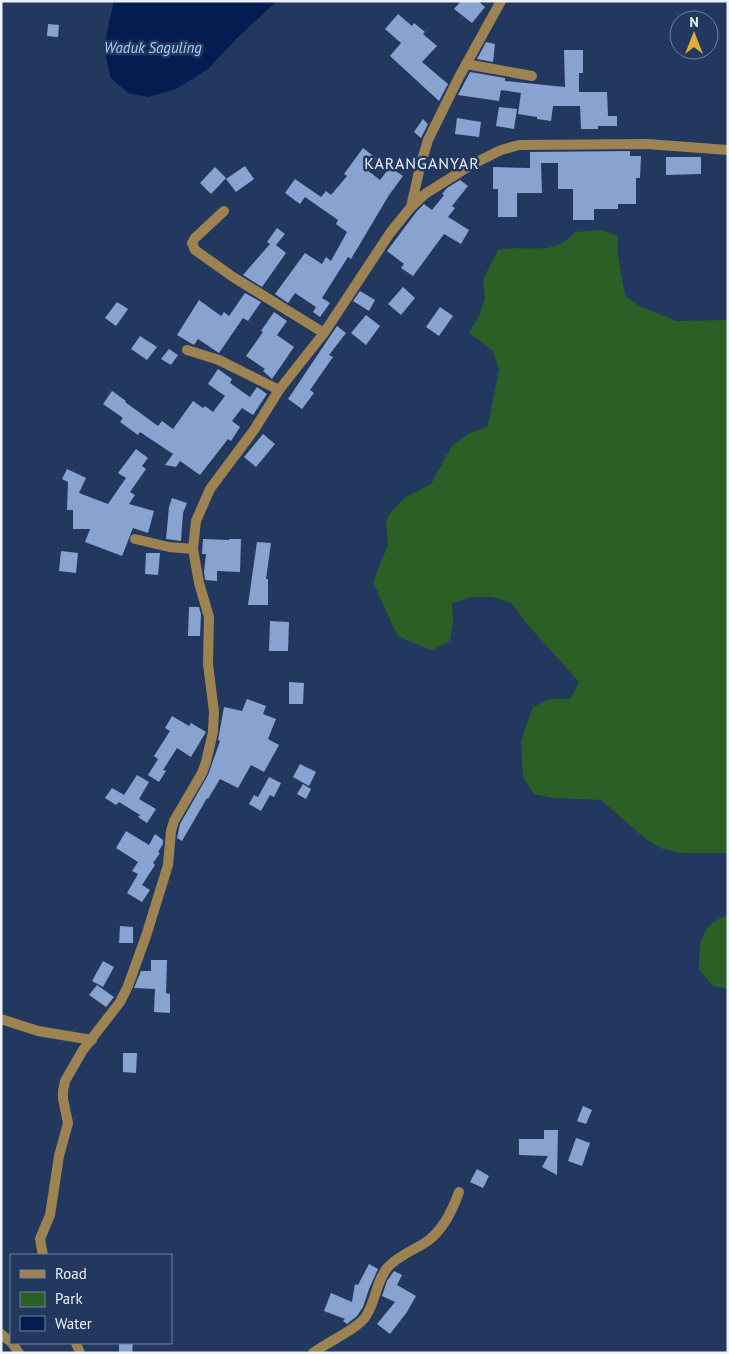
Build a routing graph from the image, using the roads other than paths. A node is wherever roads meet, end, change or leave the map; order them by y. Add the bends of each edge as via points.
1 (501, 1) edge
2 (466, 64) junction
3 (532, 76) dead end
4 (728, 150) edge
5 (411, 207) junction
6 (224, 212) dead end
7 (324, 333) junction
8 (187, 350) dead end
9 (279, 390) junction
10 (135, 539) dead end
11 (193, 549) junction
12 (1, 1019) edge
13 (92, 1040) junction
14 (459, 1192) dead end
15 (43, 1254) edge
16 (313, 1353) edge

1 - 2 street
2 - 3 street
2 - 5 street via 428,140
4 - 5 street via 647,144 519,145 471,165 425,194
5 - 7 street via 390,233
6 - 7 street via 195,238 192,243 195,250
7 - 9 street
8 - 9 street via 219,360
9 - 11 street via 210,489 196,520
10 - 11 street
11 - 13 street via 209,617 208,664 213,732 202,773 174,821 168,865 128,986
12 - 13 street via 38,1031
13 - 15 street via 69,1072 63,1091 68,1123 50,1215 40,1240
14 - 16 street via 434,1238 387,1268 365,1318

